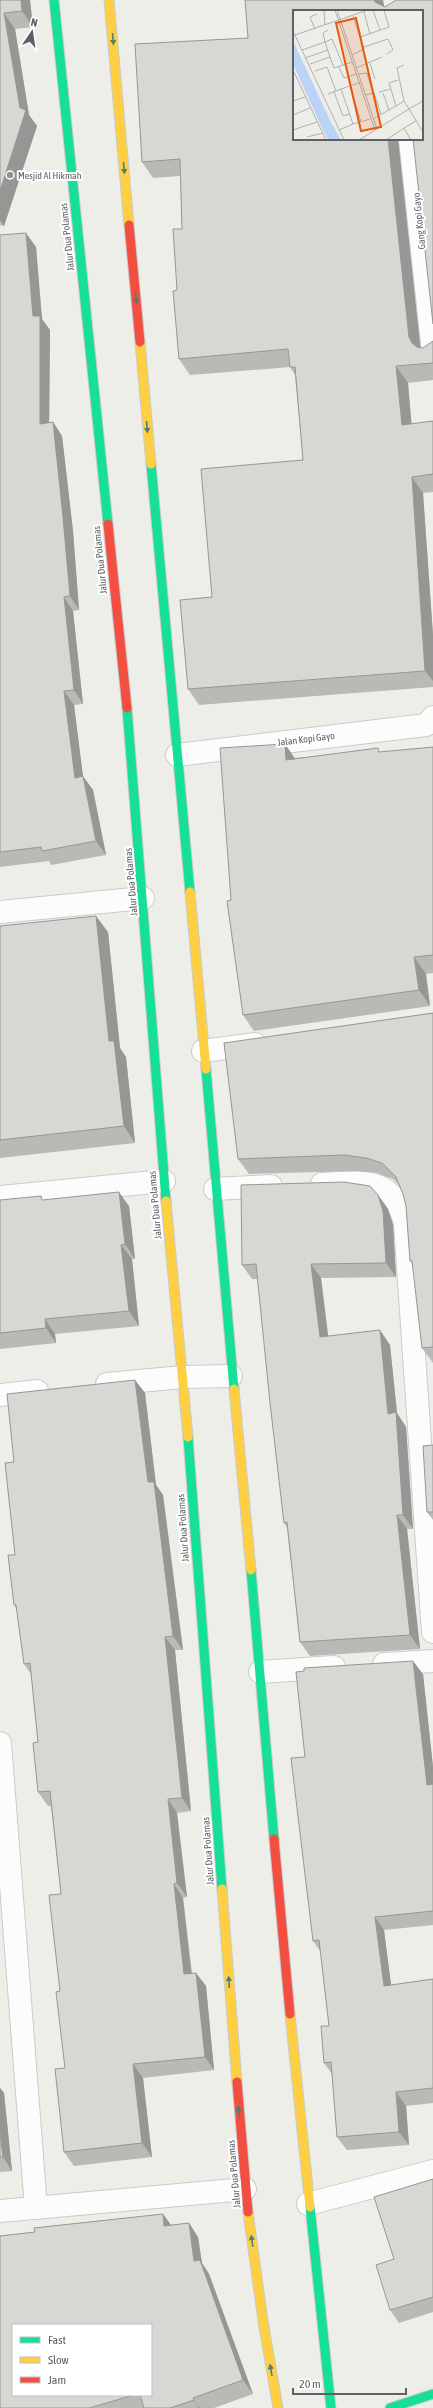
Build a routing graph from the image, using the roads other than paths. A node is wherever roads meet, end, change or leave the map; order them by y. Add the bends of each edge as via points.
1 (54, 0) edge
2 (109, 0) edge
3 (410, 140) edge
4 (433, 352) edge
5 (433, 717) edge
6 (177, 754) junction
7 (143, 898) junction
8 (0, 912) edge
9 (272, 1041) edge
10 (203, 1052) junction
11 (164, 1181) junction
12 (215, 1189) junction
13 (0, 1197) edge
14 (231, 1376) junction
15 (183, 1377) junction
16 (88, 1386) edge
17 (56, 1390) edge
18 (0, 1395) edge
19 (433, 1632) edge
20 (433, 1661) edge
21 (260, 1672) junction
22 (0, 1743) edge
23 (433, 2172) edge
24 (245, 2189) junction
25 (308, 2204) junction
26 (36, 2208) junction
27 (0, 2211) edge
28 (433, 2394) edge
29 (278, 2408) edge
30 (331, 2408) edge
31 (390, 2408) edge

1 - 7 street, Jalur Dua Polamas via 132,760
2 -> 6 street
3 - 4 street, Gang Kopi Gayo
5 - 6 street, Jalan Kopi Gayo via 426,725
6 - 10 street
7 - 8 street
7 - 11 street, Jalur Dua Polamas
9 - 10 street
10 - 12 street
11 - 13 street
11 - 15 street, Jalur Dua Polamas
12 - 14 street
12 - 19 street via 347,1183 373,1185 386,1189 395,1197 401,1208 405,1223
14 - 15 street
14 - 21 street
15 - 16 street
24 -> 15 street, Jalur Dua Polamas
17 - 18 street
20 - 21 street
21 - 25 street via 279,1907
22 - 26 street
23 - 25 street
24 - 26 street
29 -> 24 street, Jalur Dua Polamas
25 - 30 street
26 - 27 street
28 - 31 street

